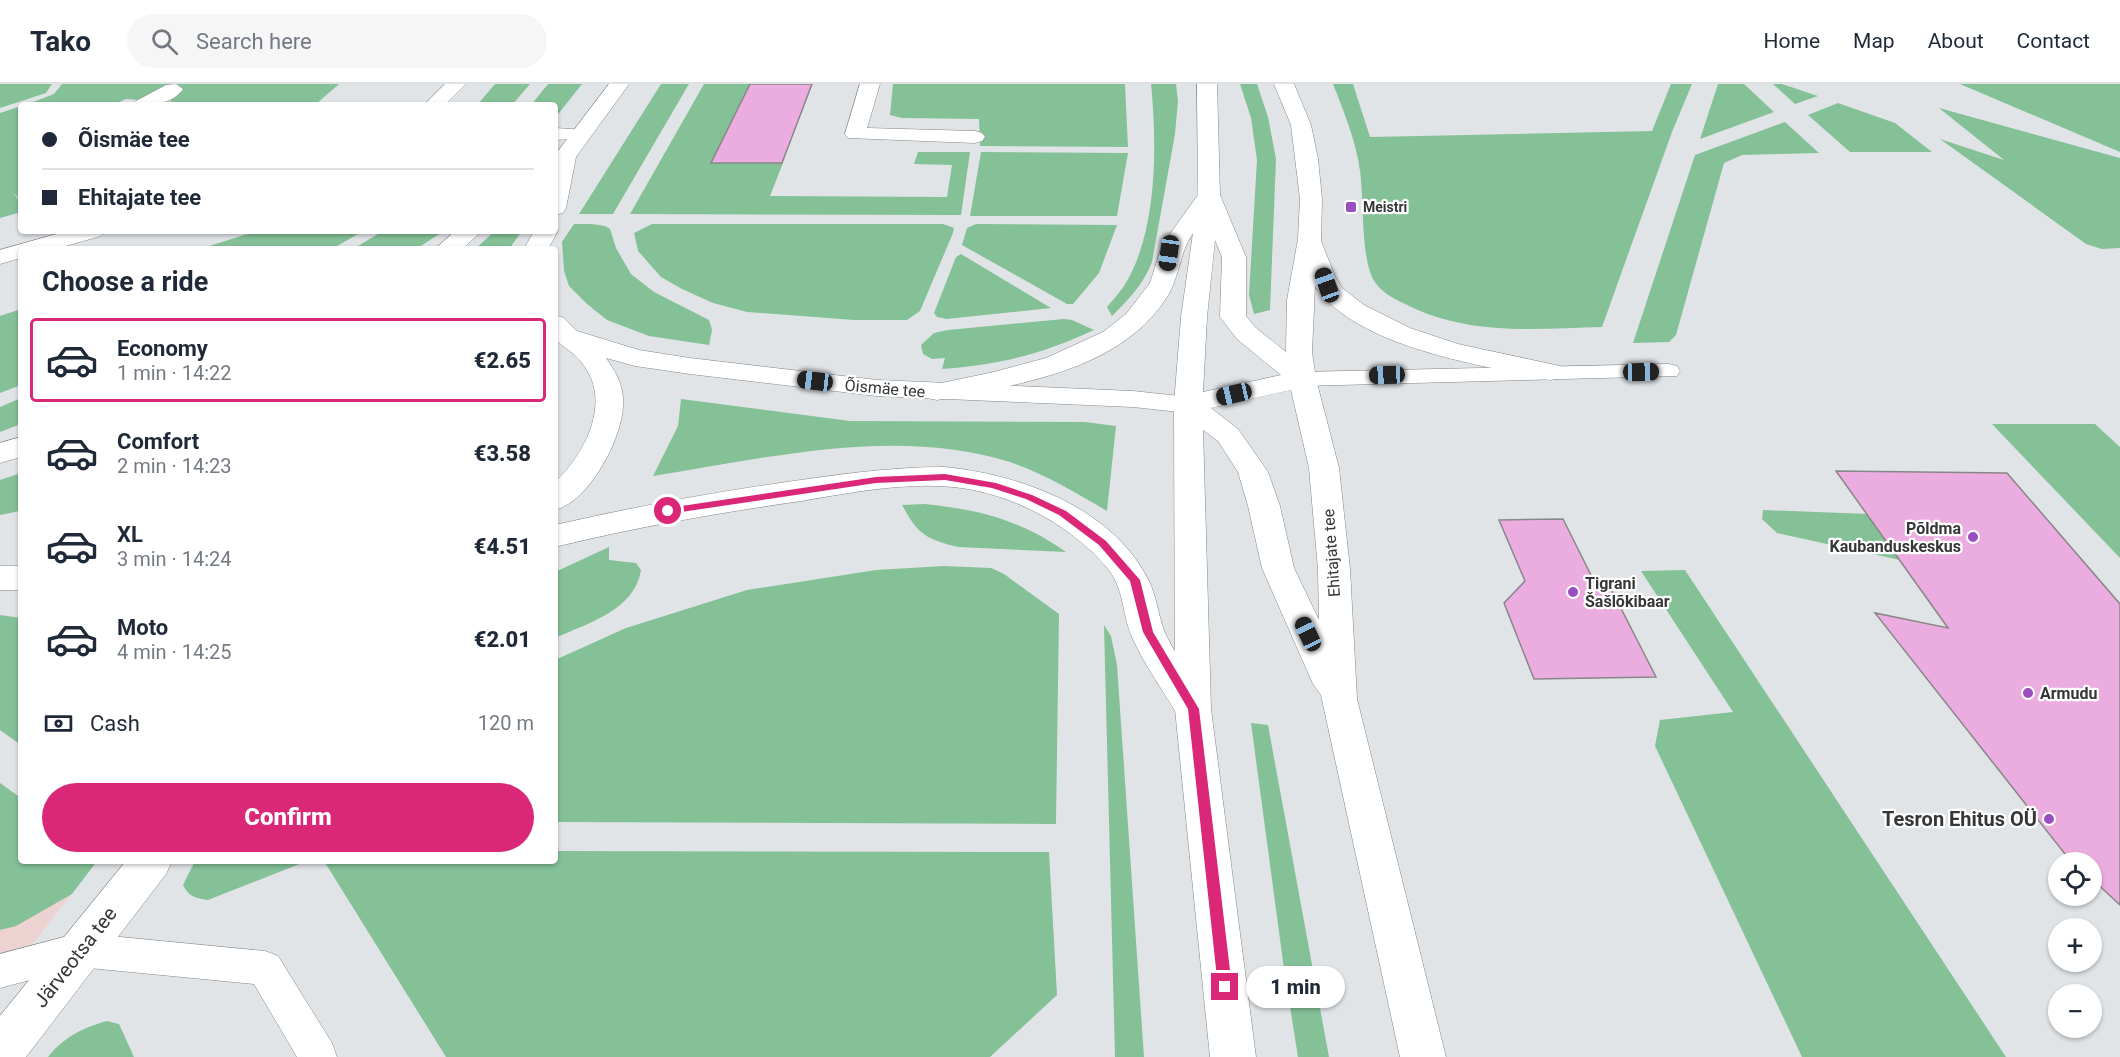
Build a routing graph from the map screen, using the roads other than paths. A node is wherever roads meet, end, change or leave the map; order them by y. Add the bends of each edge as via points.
1 (456, 84) edge
2 (619, 84) edge
3 (870, 84) edge
4 (1207, 84) edge
5 (1284, 84) edge
6 (173, 89) dead end
7 (149, 102) edge
8 (437, 102) edge
9 (558, 134) edge
10 (581, 134) junction
11 (975, 137) dead end
12 (560, 161) edge
13 (558, 180) edge
14 (1209, 195) junction
15 (82, 234) edge
16 (466, 234) edge
17 (1310, 239) junction
18 (40, 246) edge
19 (451, 246) edge
20 (18, 252) edge
21 (0, 257) edge
22 (559, 330) edge
23 (1669, 371) dead end
24 (1550, 372) junction
25 (1302, 379) junction
26 (937, 392) junction
27 (1188, 404) junction
28 (18, 447) edge
29 (0, 454) edge
30 (558, 497) edge
31 (558, 535) edge
32 (0, 578) edge
33 (18, 578) edge
34 (1339, 699) junction
35 (1193, 709) junction
36 (149, 864) edge
37 (79, 950) junction
38 (0, 971) edge
39 (0, 1053) edge
40 (318, 1057) edge
41 (1233, 1057) edge
42 (1423, 1057) edge

1 - 8 main road
2 - 10 main road
3 - 11 main road via 855,134
4 - 14 main road
5 - 17 main road, Ehitajate tee via 1301,125 1307,159
6 - 7 main road
9 - 10 main road
10 - 12 main road
12 - 13 main road
14 - 25 main road via 1234,256 1233,318
14 - 26 main road via 1169,253 1166,278 1153,299 1139,317 1119,332 1053,364
14 - 27 main road
15 - 18 main road
16 - 19 main road
17 - 24 main road via 1327,285 1339,299 1372,321 1446,349
17 - 25 main road, Ehitajate tee via 1300,300
20 - 21 main road
22 - 26 main road, Õismäe tee via 635,358
22 - 30 main road via 586,349 599,364 608,382 611,401 599,445 585,468
23 - 24 lane
24 - 25 lane
25 - 27 main road, Õismäe tee
25 - 34 main road, Ehitajate tee via 1324,468 1334,569
26 - 27 main road, Õismäe tee
27 - 34 main road via 1228,435 1253,472 1278,568
27 - 35 main road
28 - 29 main road
31 - 35 main road via 683,508 876,480 945,477 993,485 1062,513 1118,559 1135,580 1148,632
32 - 33 main road
34 - 42 main road, Ehitajate tee
35 - 41 main road
36 - 37 main road, Järveotsa tee
37 - 38 lane
37 - 39 main road, Järveotsa tee
37 - 40 lane via 265,968

